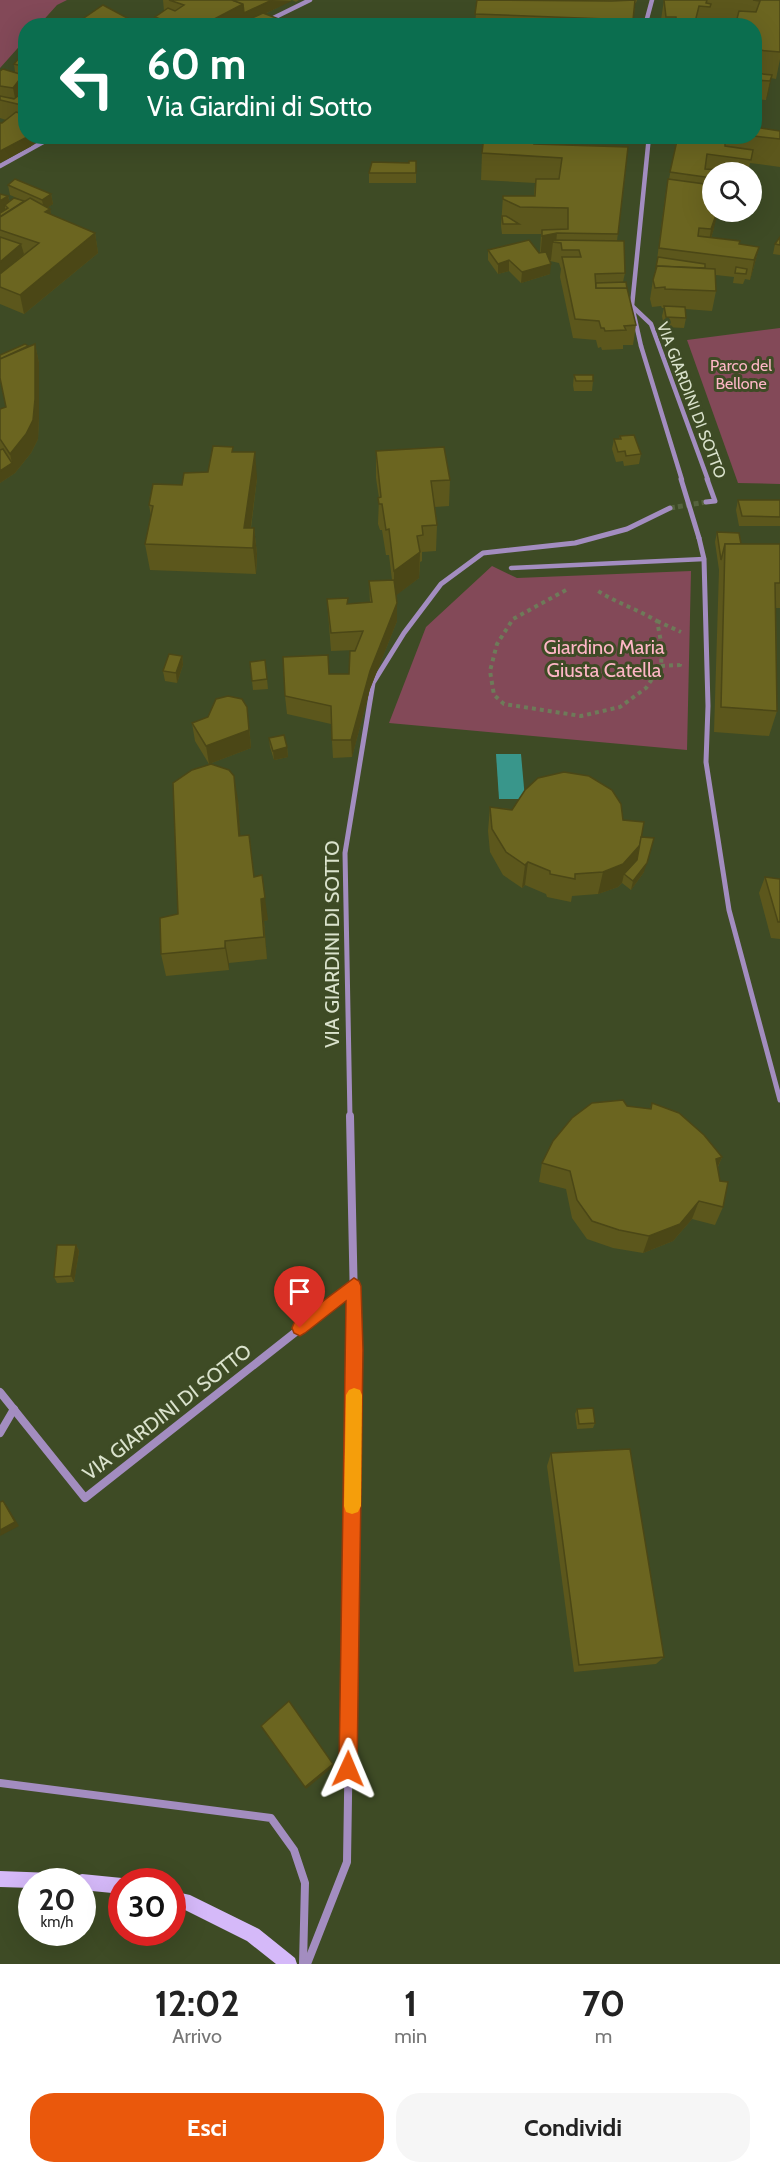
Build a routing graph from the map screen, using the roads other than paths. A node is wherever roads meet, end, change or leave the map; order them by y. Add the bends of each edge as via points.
1 (310, 0) edge
2 (652, 0) edge
3 (273, 18) edge
4 (647, 18) edge
5 (40, 144) edge
6 (648, 144) edge
7 (0, 166) edge
8 (632, 306) junction
9 (706, 502) dead end
10 (670, 508) tunnel mouth
11 (704, 559) junction
12 (511, 568) dead end
13 (780, 1100) edge
14 (354, 1286) junction
15 (0, 1392) edge
16 (14, 1409) junction
17 (0, 1433) edge
18 (0, 1783) edge
19 (0, 1879) edge
20 (18, 1880) edge
21 (186, 1902) edge
22 (289, 1964) edge
23 (305, 1964) edge

1 - 3 street
2 - 4 street
5 - 7 street
6 - 8 street
8 - 9 street, VIA GIARDINI DI SOTTO via 651,324 715,501
8 - 11 street, bridge via 640,346
10 - 14 street, VIA GIARDINI DI SOTTO via 627,529 575,543 483,553 441,584 404,633 374,684 345,853
11 - 12 street
11 - 13 street via 706,762 729,910
14 - 16 street, VIA GIARDINI DI SOTTO via 85,1498
14 - 23 street, VIA GIARDINI DI SOTTO via 347,1862
15 - 16 street
16 - 17 street
18 - 23 street via 271,1818 294,1850 305,1883
19 - 20 main road
21 - 22 main road via 253,1935

